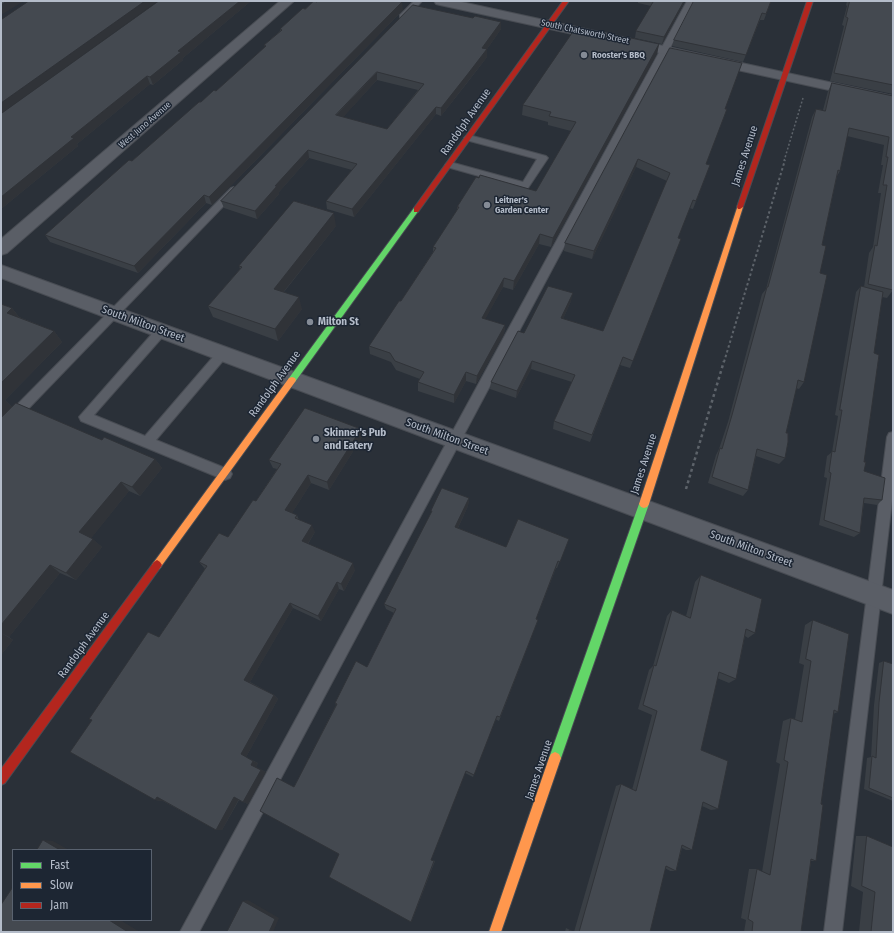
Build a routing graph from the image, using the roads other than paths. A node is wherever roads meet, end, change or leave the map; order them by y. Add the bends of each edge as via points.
1 (288, 1) edge
2 (418, 1) edge
3 (440, 1) edge
4 (566, 1) edge
5 (691, 1) edge
6 (810, 1) edge
7 (396, 23) edge
8 (549, 24) junction
9 (664, 50) junction
10 (784, 76) junction
11 (893, 100) edge
12 (469, 138) junction
13 (450, 164) junction
14 (240, 184) edge
15 (1, 249) edge
16 (1, 271) edge
17 (114, 313) junction
18 (162, 330) junction
19 (223, 353) junction
20 (294, 379) junction
21 (1, 429) edge
22 (893, 437) edge
23 (454, 439) junction
24 (148, 442) junction
25 (224, 474) junction
26 (642, 509) junction
27 (883, 599) edge
28 (1, 779) edge
29 (189, 932) edge
30 (495, 932) edge
31 (833, 932) edge

1 - 15 street, West Juno Avenue
2 - 7 lane
3 - 8 street, South Chatsworth Street
4 - 8 street, Randolph Avenue
5 - 9 lane
6 - 10 street, James Avenue
8 - 9 street, South Chatsworth Street
8 - 12 street, Randolph Avenue
9 - 10 street, South Chatsworth Street
9 - 23 lane
10 - 11 street, South Chatsworth Street
10 - 26 street, James Avenue
12 - 13 street, Randolph Avenue
12 - 13 lane via 543,158 525,186
13 - 20 street, Randolph Avenue
14 - 17 lane
16 - 17 street, South Milton Street
17 - 18 street, South Milton Street
17 - 21 lane
18 - 19 street, South Milton Street
18 - 24 lane via 85,417
19 - 20 street, South Milton Street
19 - 24 lane
20 - 23 street, South Milton Street
20 - 25 street, Randolph Avenue
22 - 27 lane
23 - 26 street, South Milton Street
23 - 29 lane
24 - 25 lane
25 - 28 street, Randolph Avenue
26 - 27 street, South Milton Street
26 - 30 street, James Avenue
27 - 31 lane

